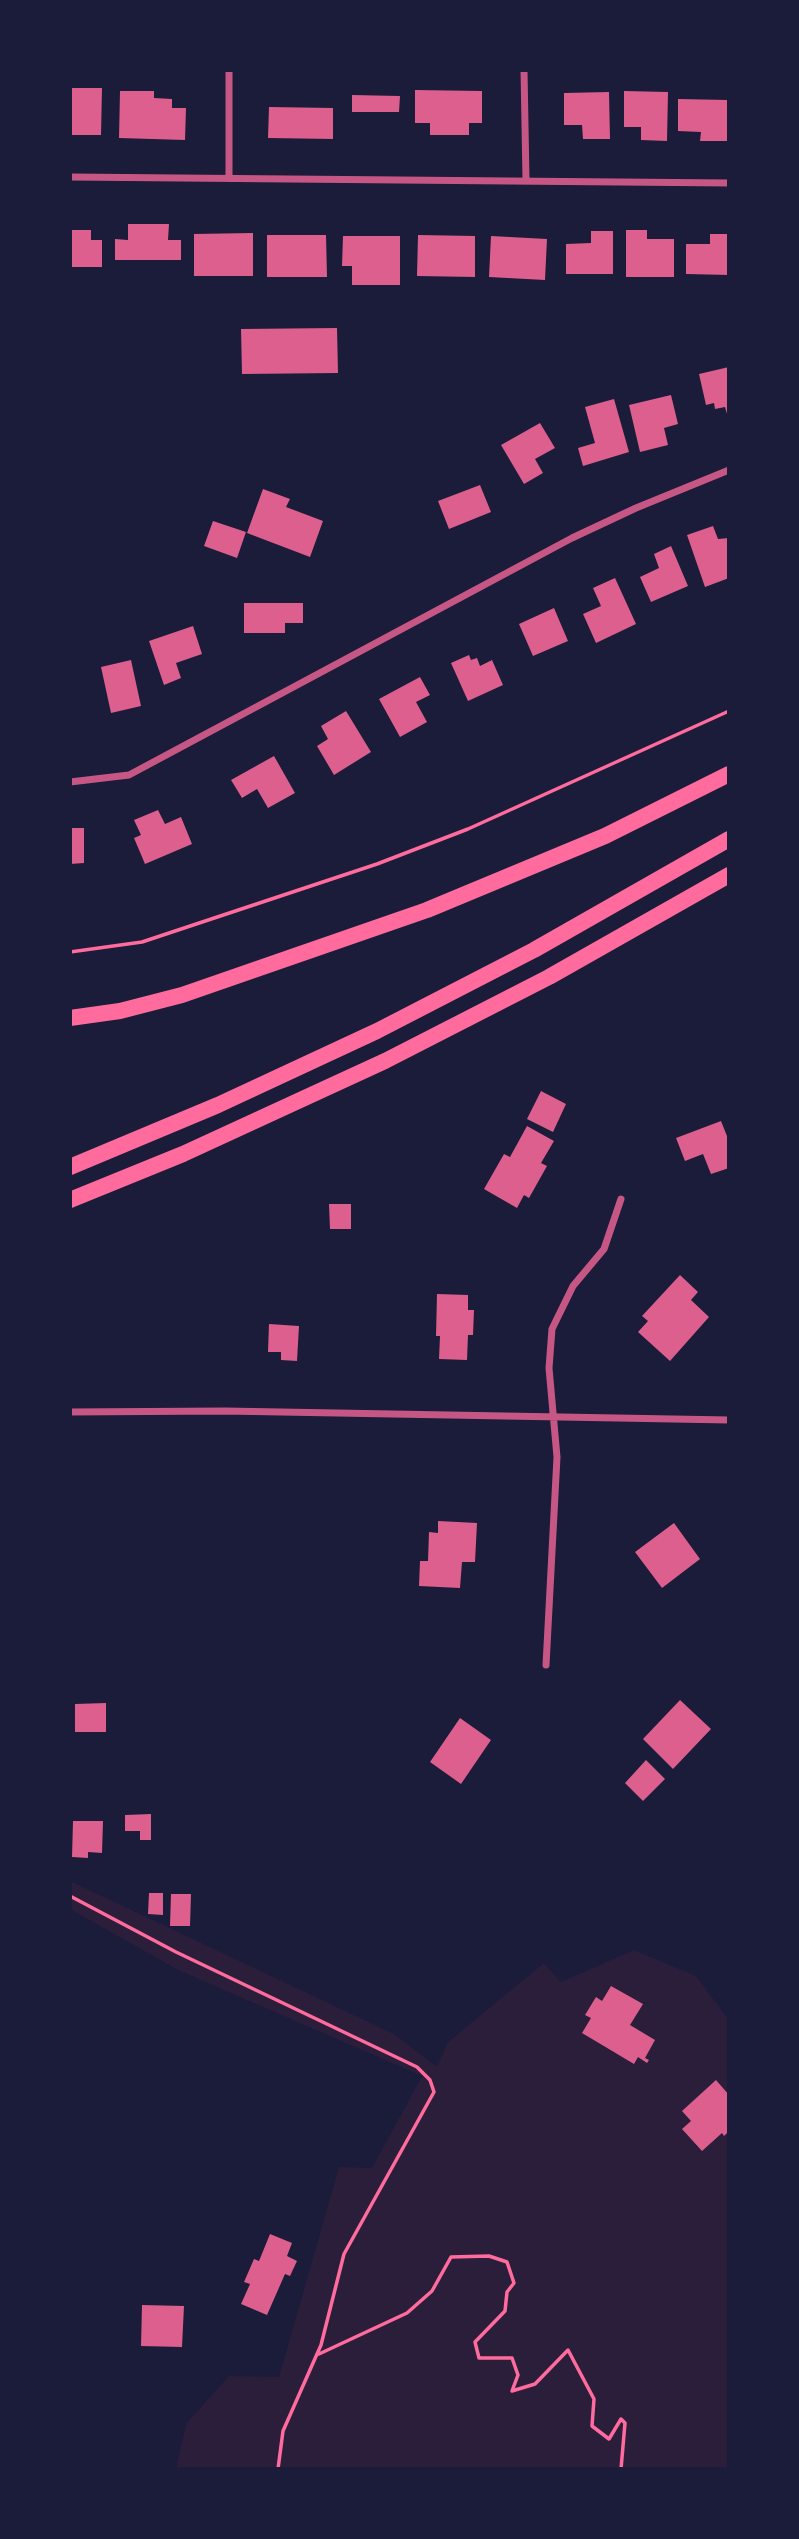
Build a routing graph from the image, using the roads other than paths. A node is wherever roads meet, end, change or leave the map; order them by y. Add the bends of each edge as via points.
1 (229, 70) edge
2 (524, 70) edge
3 (70, 177) edge
4 (229, 178) junction
5 (526, 180) junction
6 (729, 183) edge
7 (729, 470) edge
8 (729, 774) edge
9 (70, 782) edge
10 (729, 839) edge
11 (729, 875) edge
12 (70, 1018) edge
13 (70, 1167) edge
14 (621, 1199) dead end
15 (70, 1200) edge
16 (70, 1412) edge
17 (555, 1418) junction
18 (729, 1420) edge
19 (546, 1665) dead end

1 - 4 street
2 - 5 street
3 - 4 street
4 - 5 street
5 - 6 street
7 - 9 street via 572,538 129,775
8 - 12 highway via 570,852 404,919 182,995
10 - 13 highway via 534,950 377,1031
11 - 15 highway via 592,954 397,1056
14 - 17 street via 604,1249 573,1286 552,1329 549,1368
16 - 17 street
17 - 18 street
17 - 19 street

